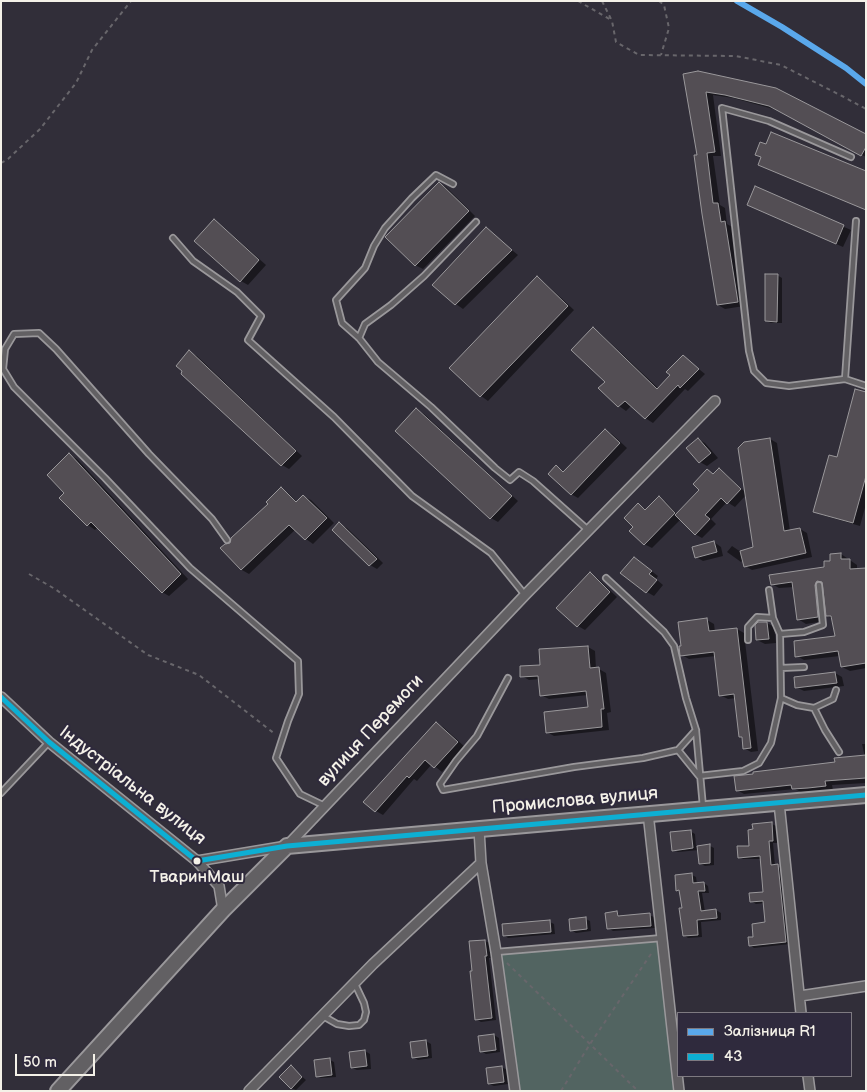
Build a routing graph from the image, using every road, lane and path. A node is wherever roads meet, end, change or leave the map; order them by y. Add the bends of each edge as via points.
1 (131, 1) edge
2 (578, 1) edge
3 (602, 1) edge
4 (659, 1) edge
5 (612, 21) junction
6 (661, 55) junction
7 (866, 109) edge
8 (851, 157) dead end
9 (1, 163) edge
10 (453, 184) dead end
11 (856, 221) dead end
12 (476, 222) dead end
13 (173, 238) dead end
14 (359, 338) junction
15 (845, 379) junction
16 (866, 386) edge
17 (715, 401) dead end
18 (588, 530) junction
19 (227, 540) dead end
20 (29, 574) dead end
21 (606, 578) dead end
22 (819, 585) dead end
23 (769, 590) dead end
24 (525, 595) junction
25 (773, 618) junction
26 (780, 634) junction
27 (748, 640) dead end
28 (804, 667) dead end
29 (781, 668) junction
30 (508, 678) dead end
31 (836, 690) dead end
32 (1, 698) edge
33 (781, 698) junction
34 (814, 708) junction
35 (696, 730) junction
36 (282, 739) junction
37 (49, 742) junction
38 (678, 750) junction
39 (839, 752) dead end
40 (700, 776) junction
41 (1, 793) edge
42 (866, 794) edge
43 (779, 803) junction
44 (325, 806) junction
45 (703, 808) junction
46 (648, 813) junction
47 (479, 829) junction
48 (287, 846) junction
49 (197, 861) junction
50 (481, 863) junction
51 (223, 910) junction
52 (663, 937) junction
53 (496, 952) junction
54 (354, 982) junction
55 (866, 986) edge
56 (800, 996) junction
57 (801, 1012) edge
58 (322, 1016) junction
59 (590, 1044) junction
60 (677, 1072) edge
61 (678, 1077) edge
62 (808, 1077) edge
63 (58, 1091) edge
64 (249, 1091) edge
65 (515, 1091) edge
66 (561, 1091) edge
67 (638, 1091) edge
68 (679, 1091) edge
69 (810, 1091) edge

1 - 9 path via 92,50 76,83 40,129
2 - 5 path
3 - 5 path
4 - 6 path via 664,5 669,28
5 - 6 path via 616,42 639,54
6 - 7 path via 736,56 781,65
8 - 15 lane via 769,121 722,108 749,351 754,371 766,383 789,386
10 - 14 lane via 436,175 412,198 385,228 365,268 336,300 342,323
11 - 15 lane
12 - 14 lane via 424,276 365,324
13 - 24 lane via 193,261 237,292 261,316 248,340 334,417 412,496 491,553
14 - 18 lane via 378,362 495,468 510,480 519,472 533,481
15 - 16 lane
17 - 18 street, вулиця Перемоги
18 - 24 street, вулиця Перемоги
19 - 36 lane via 212,519 56,349 39,333 14,334 4,349 3,369 14,387 190,568 298,661 299,694
20 - 36 path via 148,654 198,675
21 - 35 lane via 664,632 674,646
22 - 26 lane via 823,624 804,632
23 - 25 lane
24 - 44 street, вулиця Перемоги
25 - 26 lane
25 - 27 lane via 757,617 748,627
26 - 29 lane
28 - 29 lane
29 - 33 lane
30 - 38 lane via 477,736 440,784 444,790
31 - 34 lane via 833,699
32 - 37 street, Індустріальна вулиця
33 - 34 lane
33 - 40 lane via 771,743 759,764 743,771
34 - 39 lane
35 - 38 lane
35 - 40 lane
36 - 44 lane via 276,758 300,794
37 - 41 lane
37 - 49 street, Індустріальна вулиця
38 - 40 lane
40 - 45 lane
42 - 43 street, Промислова вулиця
43 - 45 street, Промислова вулиця
43 - 56 street
44 - 48 street, вулиця Перемоги
45 - 46 street, Промислова вулиця
46 - 47 street, Промислова вулиця
46 - 52 street
47 - 48 street, Промислова вулиця
47 - 50 street
48 - 49 street, Індустріальна вулиця
48 - 51 street, вулиця Перемоги
49 - 51 street via 219,886
50 - 53 street
50 - 54 street
51 - 63 street, вулиця Перемоги
52 - 53 lane
52 - 59 path
52 - 60 street
53 - 59 path
53 - 65 street
54 - 58 street
54 - 58 lane via 364,1003 364,1020 359,1025 349,1026
55 - 56 street
56 - 57 street
58 - 64 street
59 - 66 path
59 - 67 path
61 - 68 street
62 - 69 street

